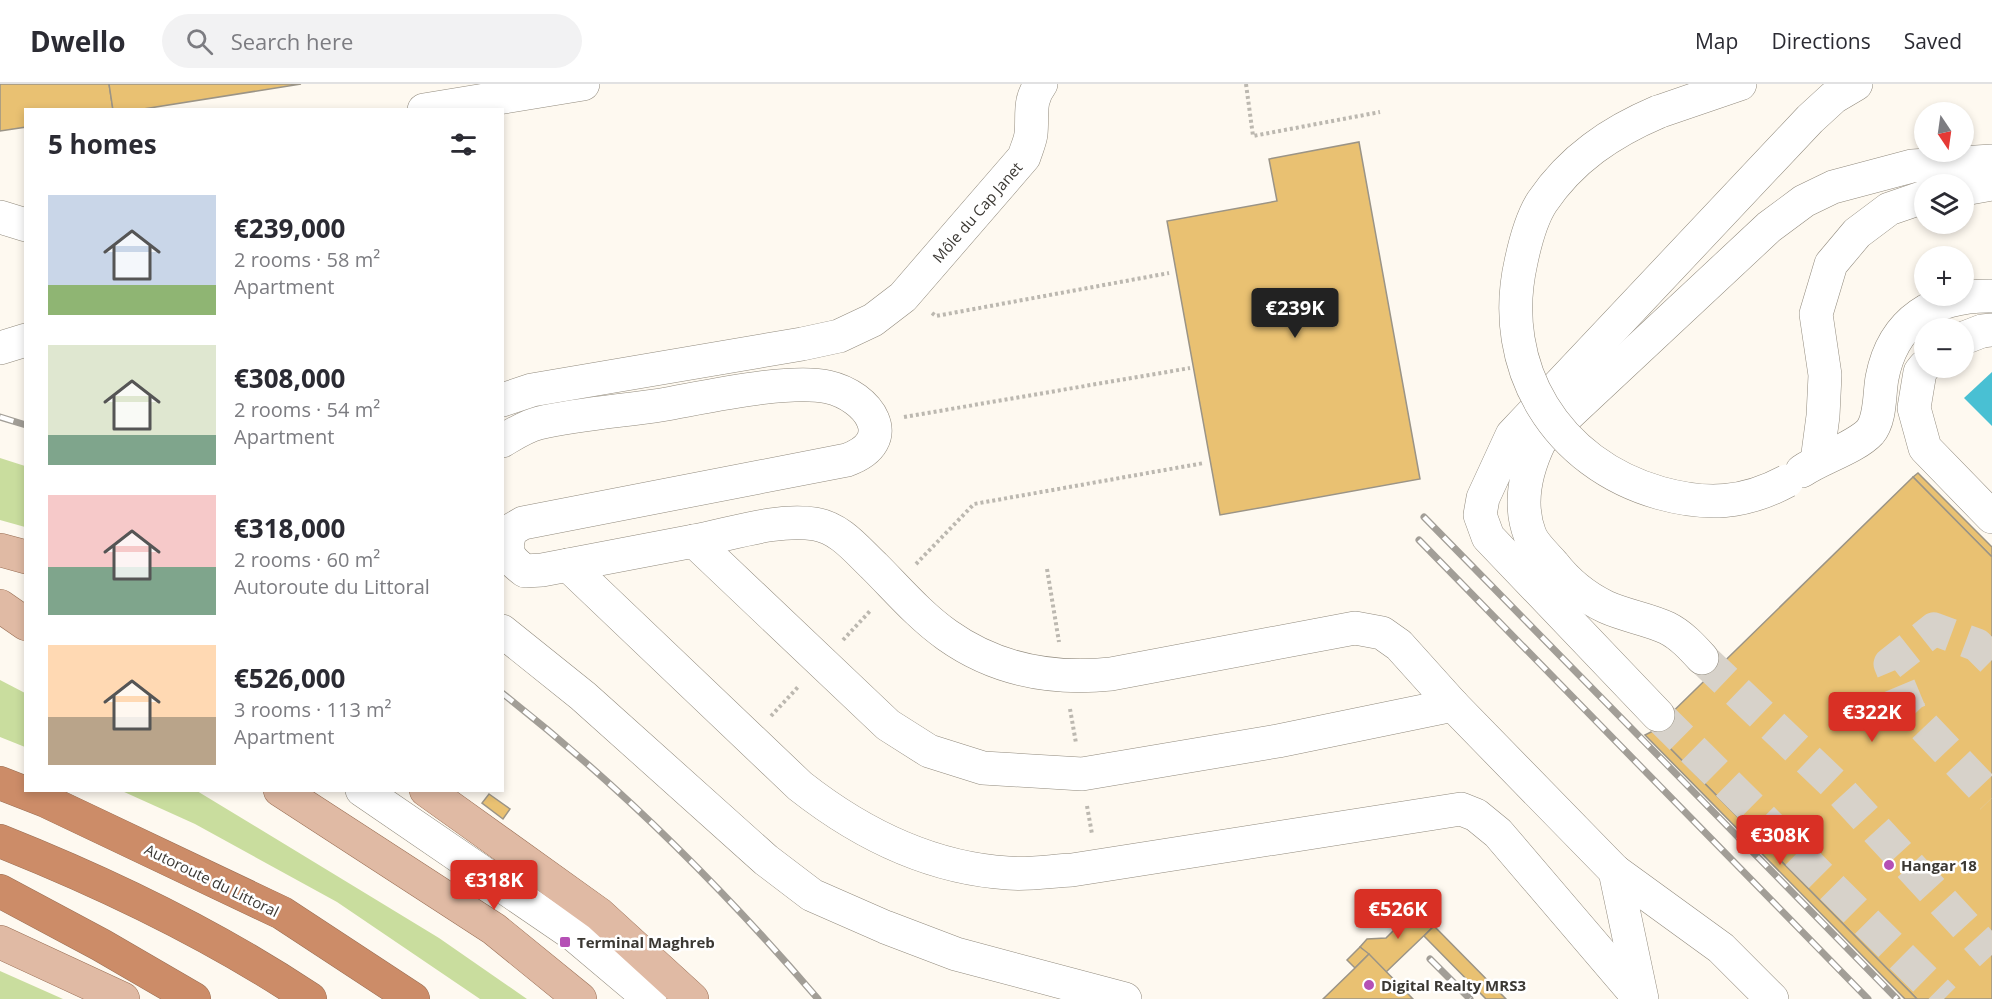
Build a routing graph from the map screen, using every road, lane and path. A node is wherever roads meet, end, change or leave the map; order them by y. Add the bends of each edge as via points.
1 (583, 84) edge
2 (1041, 84) edge
3 (1246, 84) edge
4 (1740, 84) edge
5 (1856, 84) edge
6 (436, 108) edge
7 (1380, 112) dead end
8 (1992, 161) edge
9 (1992, 184) edge
10 (1974, 187) edge
11 (1914, 201) edge
12 (1992, 296) edge
13 (1992, 330) edge
14 (1974, 334) edge
15 (24, 341) edge
16 (802, 345) junction
17 (0, 348) edge
18 (1919, 378) edge
19 (809, 386) junction
20 (504, 399) edge
21 (504, 440) edge
22 (1817, 461) junction
23 (1204, 463) dead end
24 (1992, 517) edge
25 (694, 541) junction
26 (0, 550) edge
27 (24, 556) edge
28 (568, 565) junction
29 (1047, 569) dead end
30 (895, 586) junction
31 (24, 596) edge
32 (0, 605) edge
33 (24, 610) edge
34 (24, 623) edge
35 (504, 633) edge
36 (1702, 658) tunnel mouth
37 (822, 662) junction
38 (1065, 677) junction
39 (1453, 705) junction
40 (1658, 715) tunnel mouth
41 (750, 738) junction
42 (1082, 774) junction
43 (0, 783) edge
44 (283, 792) edge
45 (365, 792) edge
46 (429, 792) edge
47 (0, 841) edge
48 (1098, 867) junction
49 (1615, 871) junction
50 (0, 891) edge
51 (0, 942) edge
52 (123, 999) edge
53 (194, 999) edge
54 (310, 999) edge
55 (413, 999) edge
56 (580, 999) edge
57 (650, 999) edge
58 (692, 999) edge
59 (1125, 999) edge
60 (1641, 999) edge
61 (1772, 999) edge

1 - 6 street
2 - 16 street, Môle du Cap Janet via 1033,96 1029,114 1031,134 1024,157 903,297 873,320 839,336
3 - 7 path via 1253,135
4 - 22 street, bridge via 1624,127 1587,151 1541,204 1526,240 1517,278 1514,314 1520,350 1530,382 1549,418 1574,446 1606,471 1641,488 1683,500 1728,501 1761,496
5 - 40 street via 1809,119 1512,435 1483,498 1480,515 1488,537
8 - 36 street via 1912,166 1833,187 1804,201 1769,227 1540,441 1529,463 1525,485 1530,537 1582,593 1606,607 1668,629
9 - 10 street
11 - 22 street via 1890,209 1857,233 1831,264 1816,314 1825,375
12 - 22 street via 1956,299 1922,311 1895,339 1870,431
13 - 14 street
15 - 17 street
16 - 19 street
16 - 20 street, Môle du Cap Janet via 532,390
18 - 24 street via 1914,408 1925,448
19 - 21 street via 538,423
19 - 28 street via 828,387 849,396 871,413 875,434 863,454 523,523 511,530 506,546 513,562 525,571
23 - 30 path via 974,504
25 - 28 street
25 - 30 street via 782,524 817,524 842,535
25 - 37 street
26 - 27 main road
28 - 41 street
29 - 38 path
30 - 37 path
30 - 38 street via 945,634 970,650 1005,666
31 - 32 main road via 12,596
32 - 33 street
32 - 34 main road
35 - 59 street via 583,696 766,860 812,895 956,954
37 - 41 path
37 - 42 street via 888,724 929,751 983,768
38 - 39 street via 1111,674 1356,628 1382,633 1399,645
38 - 42 path
39 - 42 street via 1278,741
39 - 49 street
41 - 48 street via 834,813 902,850 1008,873
42 - 48 path
43 - 55 highway, Autoroute du Littoral via 282,913
44 - 56 main road via 494,928
45 - 57 street via 574,934
46 - 58 main road via 599,914
47 - 54 highway via 198,931
48 - 60 street via 1461,809 1476,814 1498,832
49 - 60 street
49 - 61 street via 1721,948
50 - 53 highway
51 - 52 main road

